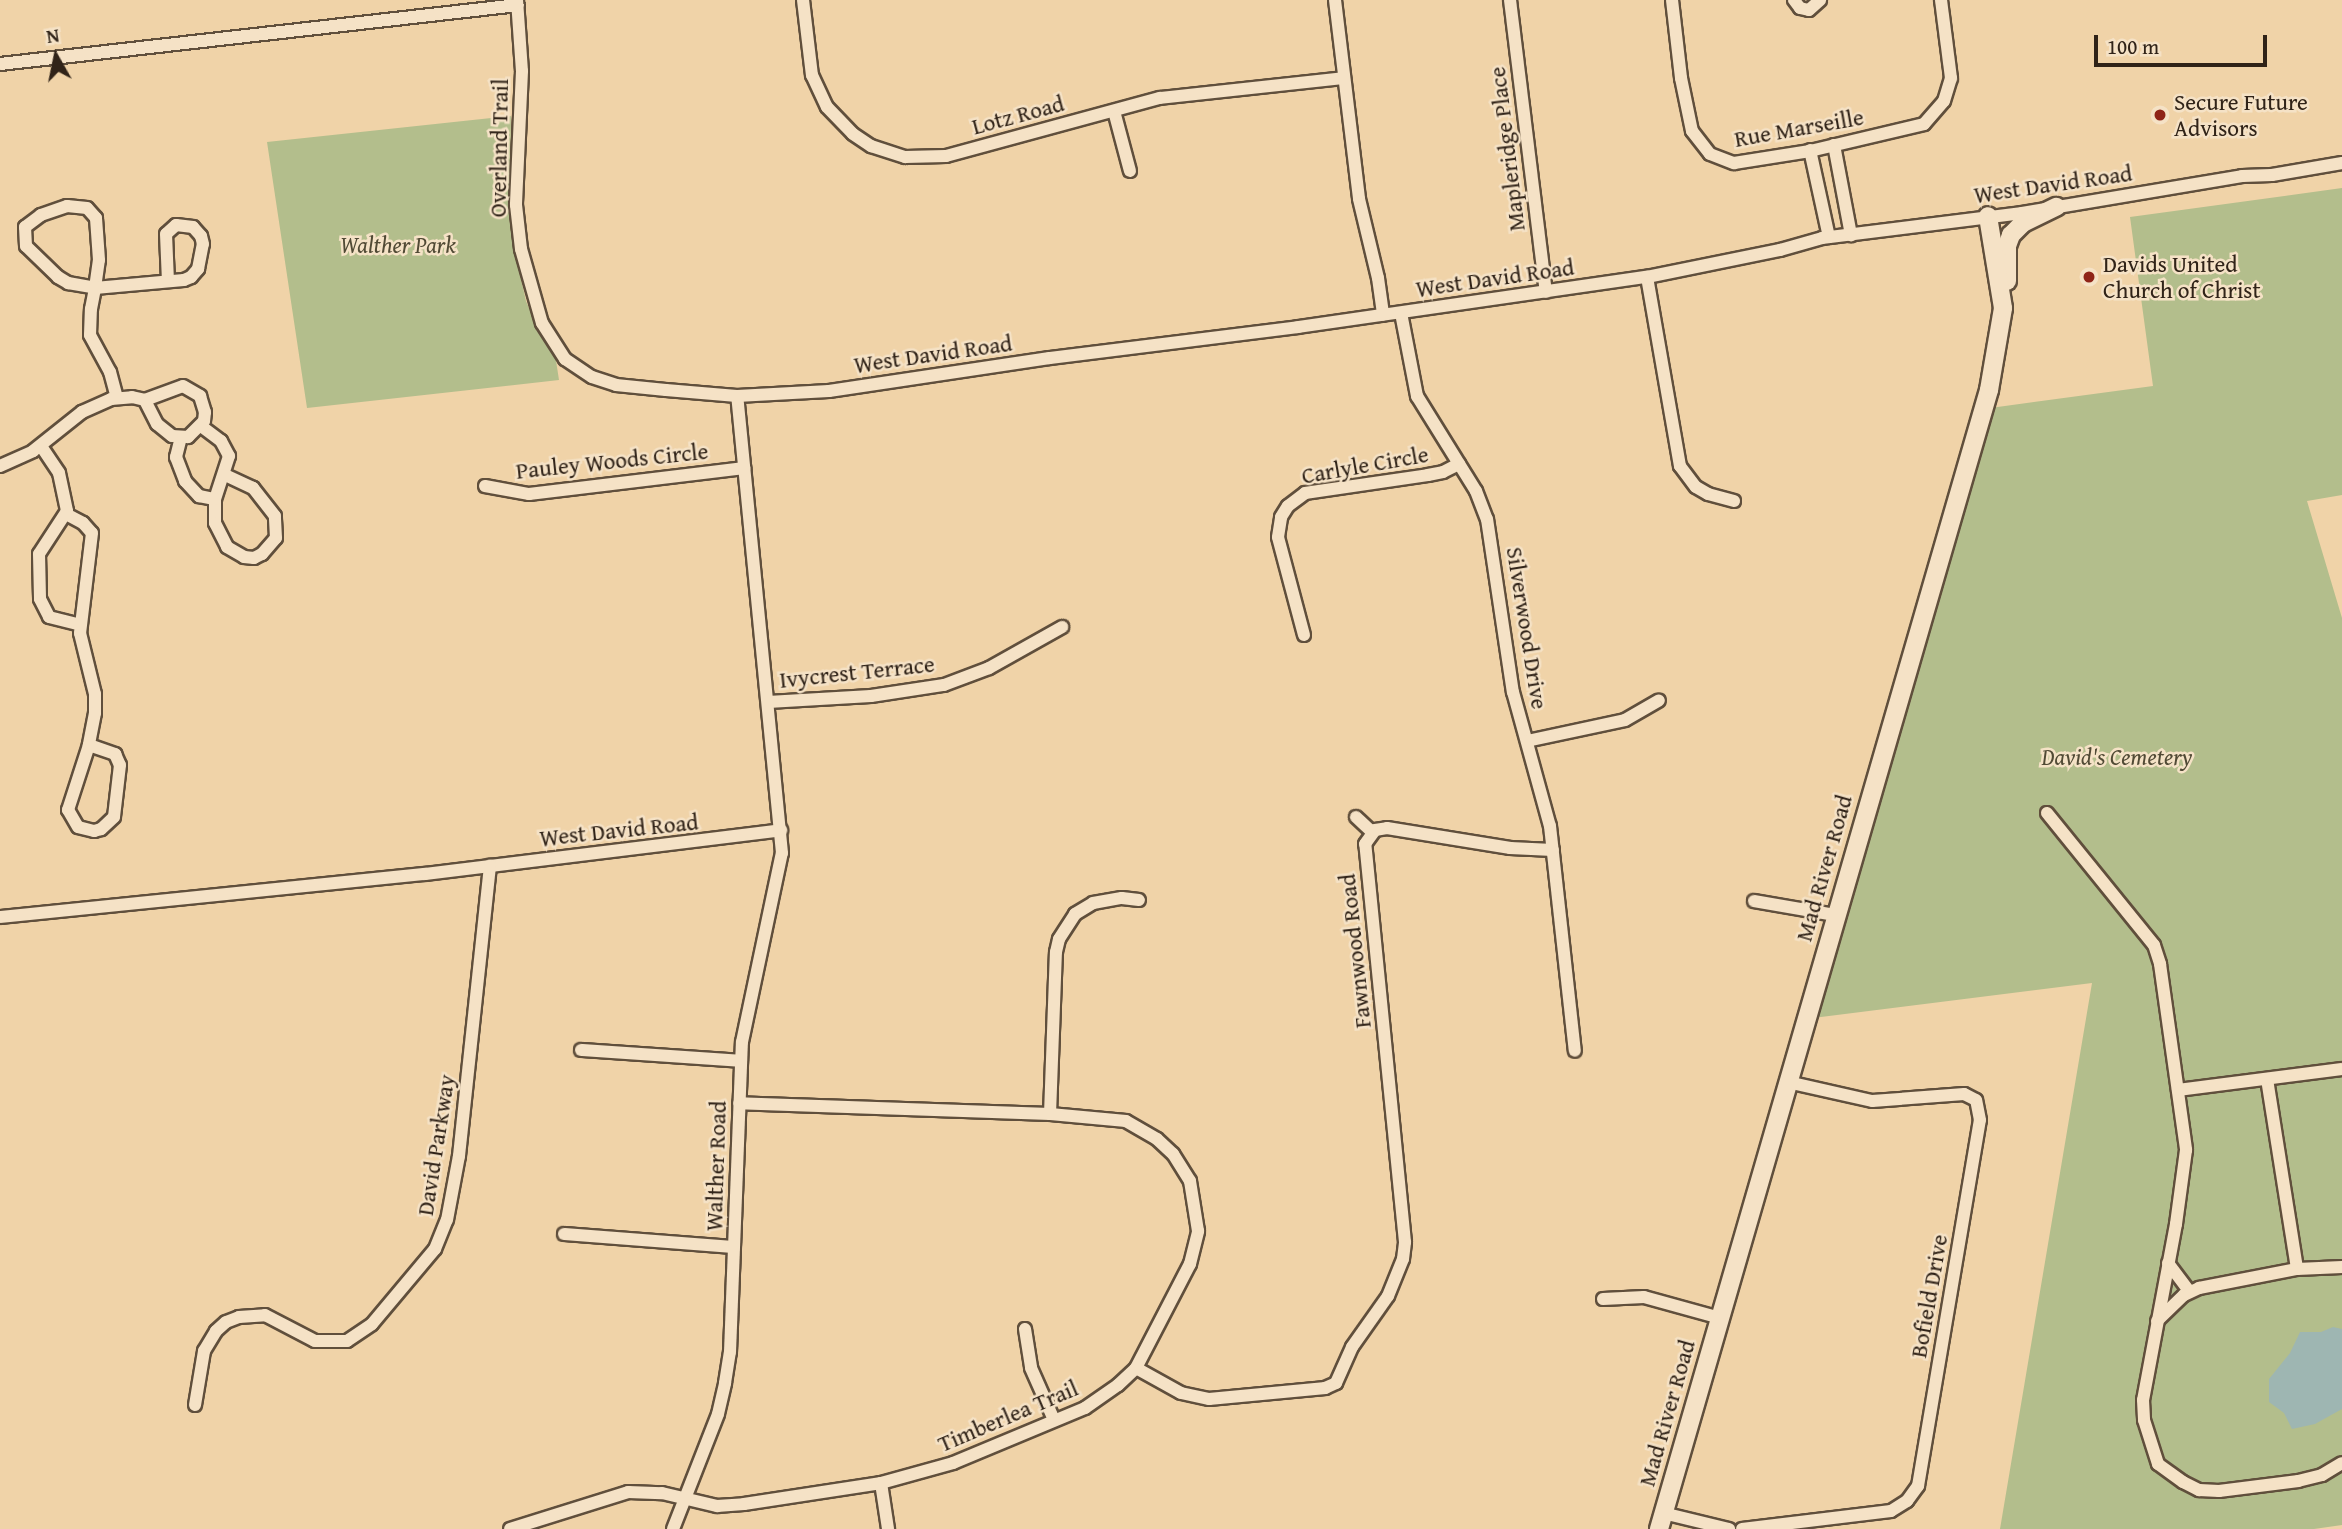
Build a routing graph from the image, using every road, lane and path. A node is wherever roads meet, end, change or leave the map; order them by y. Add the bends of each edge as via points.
1 (803, 0) edge
2 (1335, 0) edge
3 (1510, 0) edge
4 (1672, 0) edge
5 (1794, 0) edge
6 (1820, 0) edge
7 (1941, 0) edge
8 (518, 3) edge
9 (0, 64) edge
10 (1344, 78) junction
11 (1114, 110) junction
12 (1834, 145) junction
13 (1810, 150) junction
14 (2342, 163) edge
15 (1130, 171) dead end
16 (2056, 207) junction
17 (1988, 216) junction
18 (1851, 235) junction
19 (1829, 237) junction
20 (1647, 276) junction
21 (168, 281) junction
22 (95, 288) junction
23 (1546, 292) junction
24 (2003, 308) junction
25 (1401, 313) junction
26 (1383, 315) junction
27 (737, 396) junction
28 (117, 398) junction
29 (145, 400) junction
30 (201, 426) junction
31 (181, 437) junction
32 (41, 446) junction
33 (1459, 464) junction
34 (0, 466) edge
35 (744, 468) junction
36 (225, 475) junction
37 (485, 486) dead end
38 (215, 499) junction
39 (1734, 501) dead end
40 (66, 514) junction
41 (80, 625) junction
42 (1062, 628) dead end
43 (1304, 635) dead end
44 (1659, 700) dead end
45 (768, 702) junction
46 (1527, 741) junction
47 (89, 745) junction
48 (2046, 813) dead end
49 (1356, 817) dead end
50 (781, 830) junction
51 (1373, 832) junction
52 (1553, 850) junction
53 (490, 866) junction
54 (1139, 900) dead end
55 (1754, 901) dead end
56 (1835, 915) junction
57 (0, 917) edge
58 (581, 1050) dead end
59 (1575, 1051) dead end
60 (741, 1061) junction
61 (2342, 1069) edge
62 (2267, 1079) junction
63 (1788, 1082) junction
64 (2178, 1090) junction
65 (739, 1103) junction
66 (1050, 1114) junction
67 (564, 1234) dead end
68 (734, 1247) junction
69 (2168, 1263) junction
70 (2342, 1267) edge
71 (2297, 1269) junction
72 (2190, 1292) junction
73 (1603, 1299) dead end
74 (1720, 1318) junction
75 (2157, 1321) junction
76 (1025, 1329) dead end
77 (1136, 1368) junction
78 (195, 1405) dead end
79 (1054, 1420) junction
80 (2342, 1463) edge
81 (881, 1483) junction
82 (682, 1499) junction
83 (1661, 1521) edge
84 (510, 1529) edge
85 (673, 1529) edge
86 (888, 1529) edge
87 (1729, 1529) edge
88 (1742, 1529) edge

1 - 11 street, Lotz Road via 808,51 821,97 853,134 891,153 918,158 946,156
2 - 10 street
3 - 23 street, Mapleridge Place
4 - 13 street, Rue Marseille via 1687,114 1704,149 1734,163
5 - 6 street via 1809,10
7 - 12 street, Rue Marseille via 1951,67 1944,101 1924,124
8 - 9 street
8 - 27 street, Overland Trail via 522,43 518,229 532,294 551,341 565,359 606,383
10 - 11 street, Lotz Road via 1189,94
10 - 26 street via 1359,199
11 - 15 street
12 - 13 street, Rue Marseille
12 - 18 street
13 - 19 street
14 - 16 street, West David Road
16 - 17 street, West David Road
16 - 24 street via 2023,223 2011,235
17 - 18 street, West David Road
17 - 24 street, Mad River Road
18 - 19 street, West David Road
19 - 20 street, West David Road
20 - 23 street, West David Road
20 - 39 street via 1679,466 1696,487
21 - 21 street via 188,279 198,269 203,244 193,227 176,225 166,233
21 - 22 street
22 - 22 street via 68,283 26,246 23,235 30,222 67,205 80,205 92,212 99,243
22 - 28 street via 90,335 110,372
23 - 25 street, West David Road
24 - 56 street, Mad River Road via 1989,390
25 - 26 street, West David Road
25 - 33 street, Silverwood Drive via 1413,385
26 - 27 street, West David Road via 829,391
27 - 35 street
28 - 29 street
28 - 32 street via 82,412
29 - 30 street via 174,387 192,389 204,403
29 - 31 street via 165,432
30 - 31 street
30 - 36 street via 227,449
31 - 38 street via 176,457 185,481 199,496
32 - 34 street
32 - 40 street via 62,481
33 - 43 street, Carlyle Circle via 1436,474 1305,493 1288,506 1280,517 1278,537
33 - 46 street, Silverwood Drive via 1487,519 1509,670
35 - 37 street, Pauley Woods Circle via 529,494
35 - 45 street
36 - 38 street
36 - 38 street via 253,488 267,503 278,526 271,546 254,558 234,553 215,523
40 - 41 street via 92,533
40 - 41 street via 39,554 40,599 49,617
41 - 47 street via 80,643 96,705
42 - 45 street, Ivycrest Terrace via 952,683 871,696
44 - 46 street via 1625,720
45 - 50 street
46 - 52 street, Silverwood Drive via 1545,799
47 - 47 street via 68,810 78,827 94,831 114,817 120,765 115,754
48 - 64 street via 2154,945
49 - 51 street
50 - 53 street, West David Road
50 - 60 street, Walther Road via 780,871 746,1015
51 - 52 street via 1387,828 1510,848
51 - 77 street, Fawnwood Road via 1365,851 1405,1225 1404,1251 1388,1296 1331,1387 1209,1399 1181,1393
52 - 59 street, Silverwood Drive
53 - 57 street, West David Road
53 - 78 street, David Parkway via 459,1156 447,1220 435,1248 372,1324 347,1340 314,1341 265,1315 226,1322 204,1350
54 - 66 street via 1093,903 1075,914 1059,939
55 - 56 street
56 - 63 street, Mad River Road
58 - 60 street
60 - 65 street, Walther Road
61 - 62 street
62 - 64 street
62 - 71 street
63 - 74 street, Mad River Road
63 - 88 street, Bofield Drive via 1871,1101 1964,1094 1976,1100 1978,1134 1922,1470 1911,1496 1891,1511
64 - 69 street via 2186,1150
65 - 66 street, Timberlea Trail
65 - 68 street, Walther Road
66 - 77 street, Timberlea Trail via 1109,1117 1143,1129 1173,1154 1190,1181 1197,1211 1195,1249
67 - 68 street
68 - 82 street, Walther Road via 725,1383 707,1445
69 - 72 street
69 - 75 street
70 - 71 street
71 - 72 street
72 - 75 street
73 - 74 street via 1644,1297
74 - 83 street, Mad River Road
75 - 80 street via 2143,1400 2144,1420 2158,1464 2199,1490 2219,1491 2298,1481 2322,1475
76 - 79 street via 1031,1368
77 - 79 street, Timberlea Trail via 1101,1399
79 - 81 street, Timberlea Trail via 953,1463
81 - 82 street, Timberlea Trail via 744,1504 716,1506
81 - 86 street
82 - 84 street, Timberlea Trail via 628,1492
82 - 85 street, Walther Road
83 - 87 street

